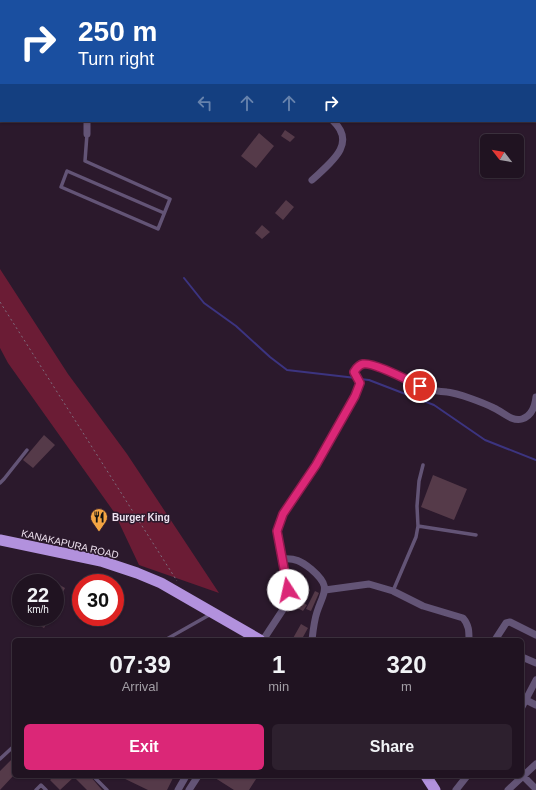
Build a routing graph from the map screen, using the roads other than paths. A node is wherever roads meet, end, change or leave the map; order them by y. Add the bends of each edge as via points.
1 (87, 122) edge
2 (334, 122) edge
3 (87, 134) joint
4 (312, 180) dead end
5 (164, 213) junction
6 (536, 397) edge
7 (27, 450) dead end
8 (424, 465) dead end
9 (0, 483) edge
10 (418, 526) junction
11 (476, 535) dead end
12 (0, 540) edge
13 (283, 559) junction
14 (325, 590) junction
15 (393, 591) junction
16 (212, 613) junction
17 (536, 635) edge
18 (168, 638) edge
19 (256, 638) edge
20 (264, 638) edge
21 (312, 638) edge
22 (469, 638) edge
23 (496, 638) edge
24 (524, 658) edge
25 (536, 663) edge
26 (536, 680) edge
27 (524, 703) edge
28 (536, 705) edge
29 (12, 748) edge
30 (0, 759) edge
31 (536, 764) edge
32 (524, 775) edge
33 (524, 777) edge
34 (95, 778) edge
35 (185, 778) edge
36 (197, 778) edge
37 (427, 778) edge
38 (465, 778) edge
39 (521, 778) edge
40 (536, 789) edge
41 (36, 790) edge
42 (46, 790) edge
43 (107, 790) edge
44 (178, 790) edge
45 (189, 790) edge
46 (435, 790) edge
47 (456, 790) edge
48 (508, 790) edge

1 - 3 street
2 - 4 street via 338,126 343,146 336,158
3 - 5 lane via 85,161 170,199
5 - 5 lane via 158,229 61,187 67,171
6 - 13 street via 530,415 522,420 514,420 487,405 447,392 437,392 379,368 359,365 354,372 360,383 355,396 316,465 283,514 277,531
7 - 9 lane
8 - 10 lane via 418,481
10 - 11 lane
10 - 15 lane via 416,537
12 - 16 highway, KANAKAPURA ROAD via 101,561 137,573 162,583
13 - 14 street via 292,558 304,563 320,578
13 - 20 street via 288,602
14 - 15 street via 369,584
14 - 21 street via 316,614
15 - 22 street via 423,606 463,618 469,629
16 - 18 lane
16 - 19 highway, KANAKAPURA ROAD
17 - 23 street via 510,622 506,623
24 - 25 street
26 - 27 street
27 - 28 street
29 - 30 lane
31 - 32 street
33 - 40 street
34 - 43 lane
35 - 44 street
36 - 45 street
37 - 46 highway
38 - 47 street
39 - 48 street
41 - 42 lane via 41,785

